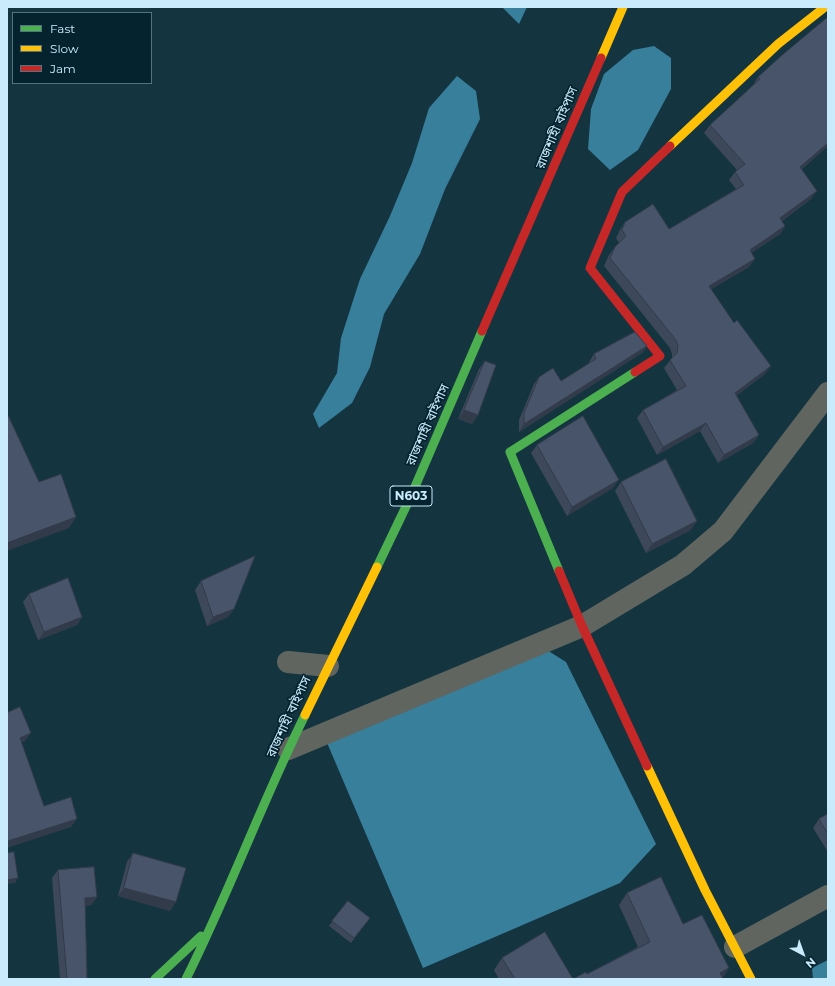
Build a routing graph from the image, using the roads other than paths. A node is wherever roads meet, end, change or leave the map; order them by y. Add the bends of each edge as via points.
1 (623, 7) edge
2 (825, 7) edge
3 (828, 393) edge
4 (582, 626) junction
5 (288, 662) dead end
6 (328, 666) junction
7 (288, 749) junction
8 (828, 896) edge
9 (213, 925) junction
10 (735, 947) junction
11 (155, 979) edge
12 (186, 979) edge
13 (751, 979) edge

1 - 6 main road, রাজশাহী বাইপাস / N603 via 411,496
2 - 4 main road via 778,44 622,192 590,268 660,356 510,452
3 - 4 street via 723,531 682,565
4 - 7 street
4 - 10 main road via 705,890
5 - 6 street
6 - 7 main road, রাজশাহী বাইপাস / N603
7 - 9 main road, রাজশাহী বাইপাস / N603
8 - 10 street
9 - 11 main road
9 - 12 main road, রাজশাহী বাইপাস / N603
10 - 13 main road

